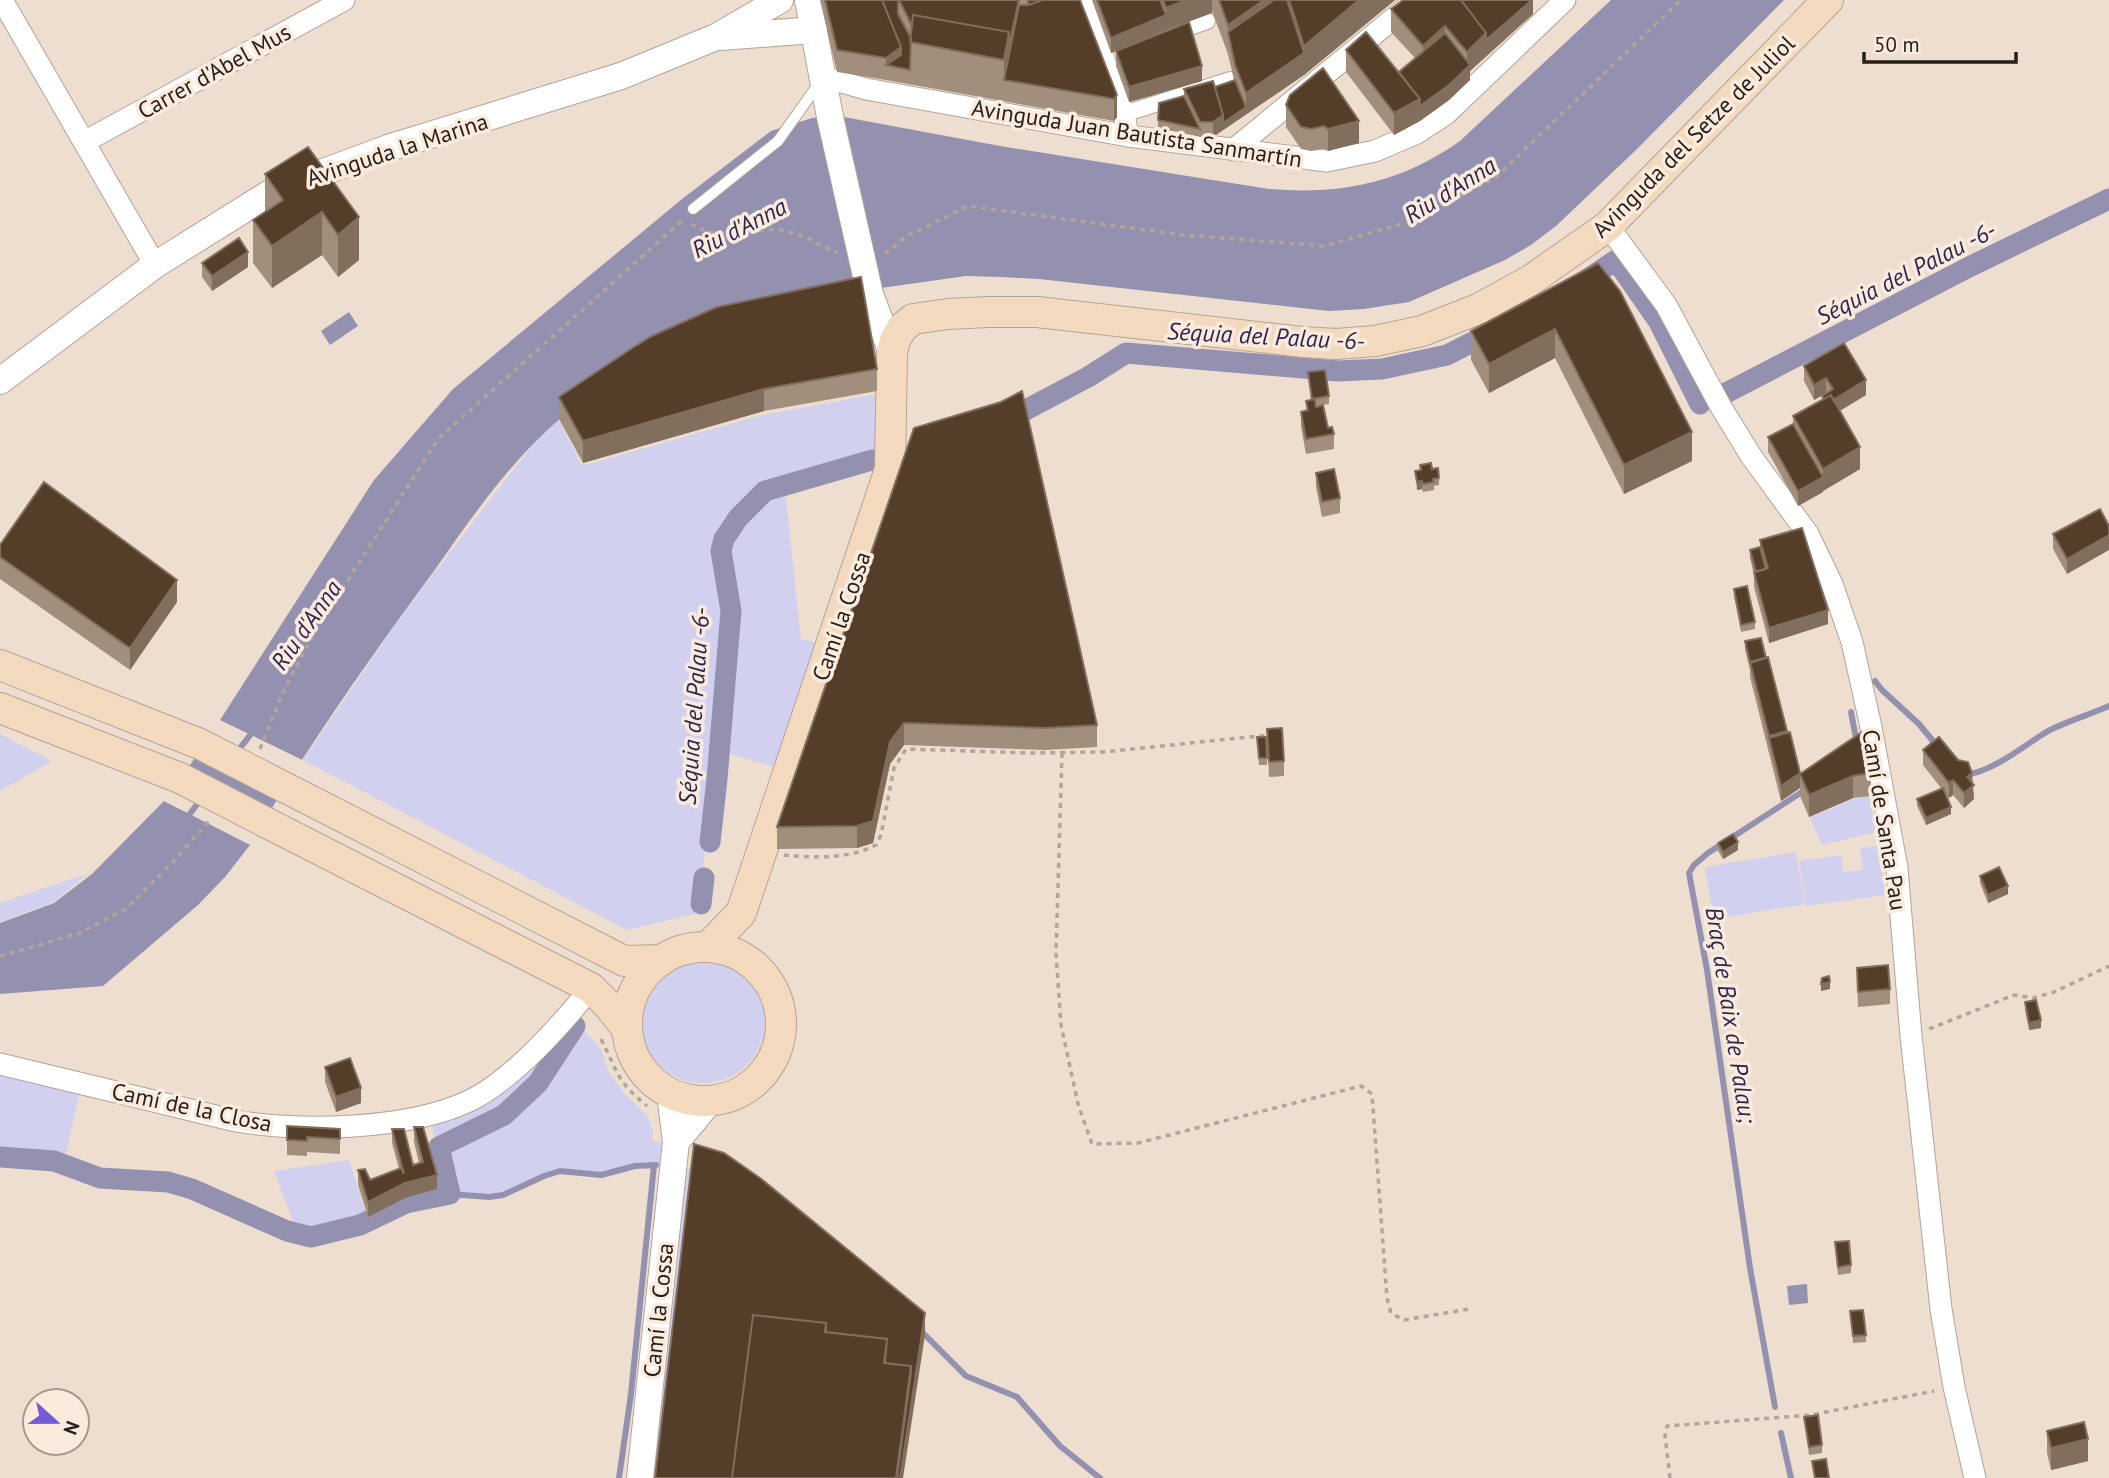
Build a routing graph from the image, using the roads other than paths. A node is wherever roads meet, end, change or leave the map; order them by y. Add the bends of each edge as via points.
1 (2, 0) edge
2 (780, 0) edge
3 (808, 0) edge
4 (1082, 0) edge
5 (1416, 0) edge
6 (1565, 0) edge
7 (1828, 0) edge
8 (341, 1) edge
9 (1207, 21) dead end
10 (814, 30) junction
11 (716, 37) junction
12 (1156, 40) edge
13 (824, 76) junction
14 (1230, 80) edge
15 (1124, 114) junction
16 (1128, 136) junction
17 (84, 142) junction
18 (1233, 150) junction
19 (693, 209) road end
20 (1608, 226) junction
21 (155, 265) junction
22 (872, 298) junction
23 (913, 319) junction
24 (892, 353) junction
25 (0, 381) edge
26 (0, 665) edge
27 (0, 708) edge
28 (741, 913) junction
29 (708, 947) junction
30 (662, 960) junction
31 (748, 961) junction
32 (583, 999) junction
33 (627, 1029) junction
34 (0, 1064) edge
35 (710, 1101) junction
36 (662, 1104) junction
37 (676, 1142) junction
38 (640, 1478) edge
39 (1975, 1478) edge

1 - 17 street
2 - 11 street
3 - 10 street
4 - 15 street via 1110,56
5 - 18 street
6 - 18 street, Avinguda Juan Bautista Sanmartín via 1487,77 1418,133 1375,151 1327,161
7 - 20 main road, Avinguda del Setze de Juliol
8 - 17 street, Carrer d'Abel Mus
9 - 12 street
10 - 11 street
10 - 13 street
11 - 21 street, Avinguda la Marina via 621,76 388,148 275,190
13 - 16 street, Avinguda Juan Bautista Sanmartín via 866,89
13 - 19 lane via 778,141
13 - 22 street, bridge
14 - 15 street
15 - 16 street
16 - 18 street, Avinguda Juan Bautista Sanmartín
17 - 21 street
20 - 23 main road, Avinguda del Setze de Juliol via 1531,280 1478,309 1422,331 1375,341 1303,342 1037,312
20 - 39 street, Camí de Santa Pau via 1666,305 1751,456 1808,534 1852,642 1897,868 1941,1309
21 - 25 street, Avinguda la Marina
22 - 23 street
22 - 24 street
23 - 24 main road, Camí la Cossa via 902,328
24 - 28 main road, Camí la Cossa via 890,469
26 - 30 main road, bridge via 201,744 624,961
27 - 32 main road, bridge via 180,778
28 - 29 main road, Camí la Cossa
28 - 31 main road, Camí la Cossa
29 - 30 main road via 691,948
29 - 31 main road
30 - 33 main road via 635,990
31 - 35 main road via 775,993 780,1034 775,1054 749,1087
32 - 33 main road via 609,1006
32 - 34 street, Camí de la Closa via 517,1067 471,1100 436,1114 403,1120 302,1128 265,1126
33 - 36 main road via 631,1049
35 - 36 main road
35 - 37 street
36 - 37 street, Camí la Cossa
37 - 38 street, Camí la Cossa

